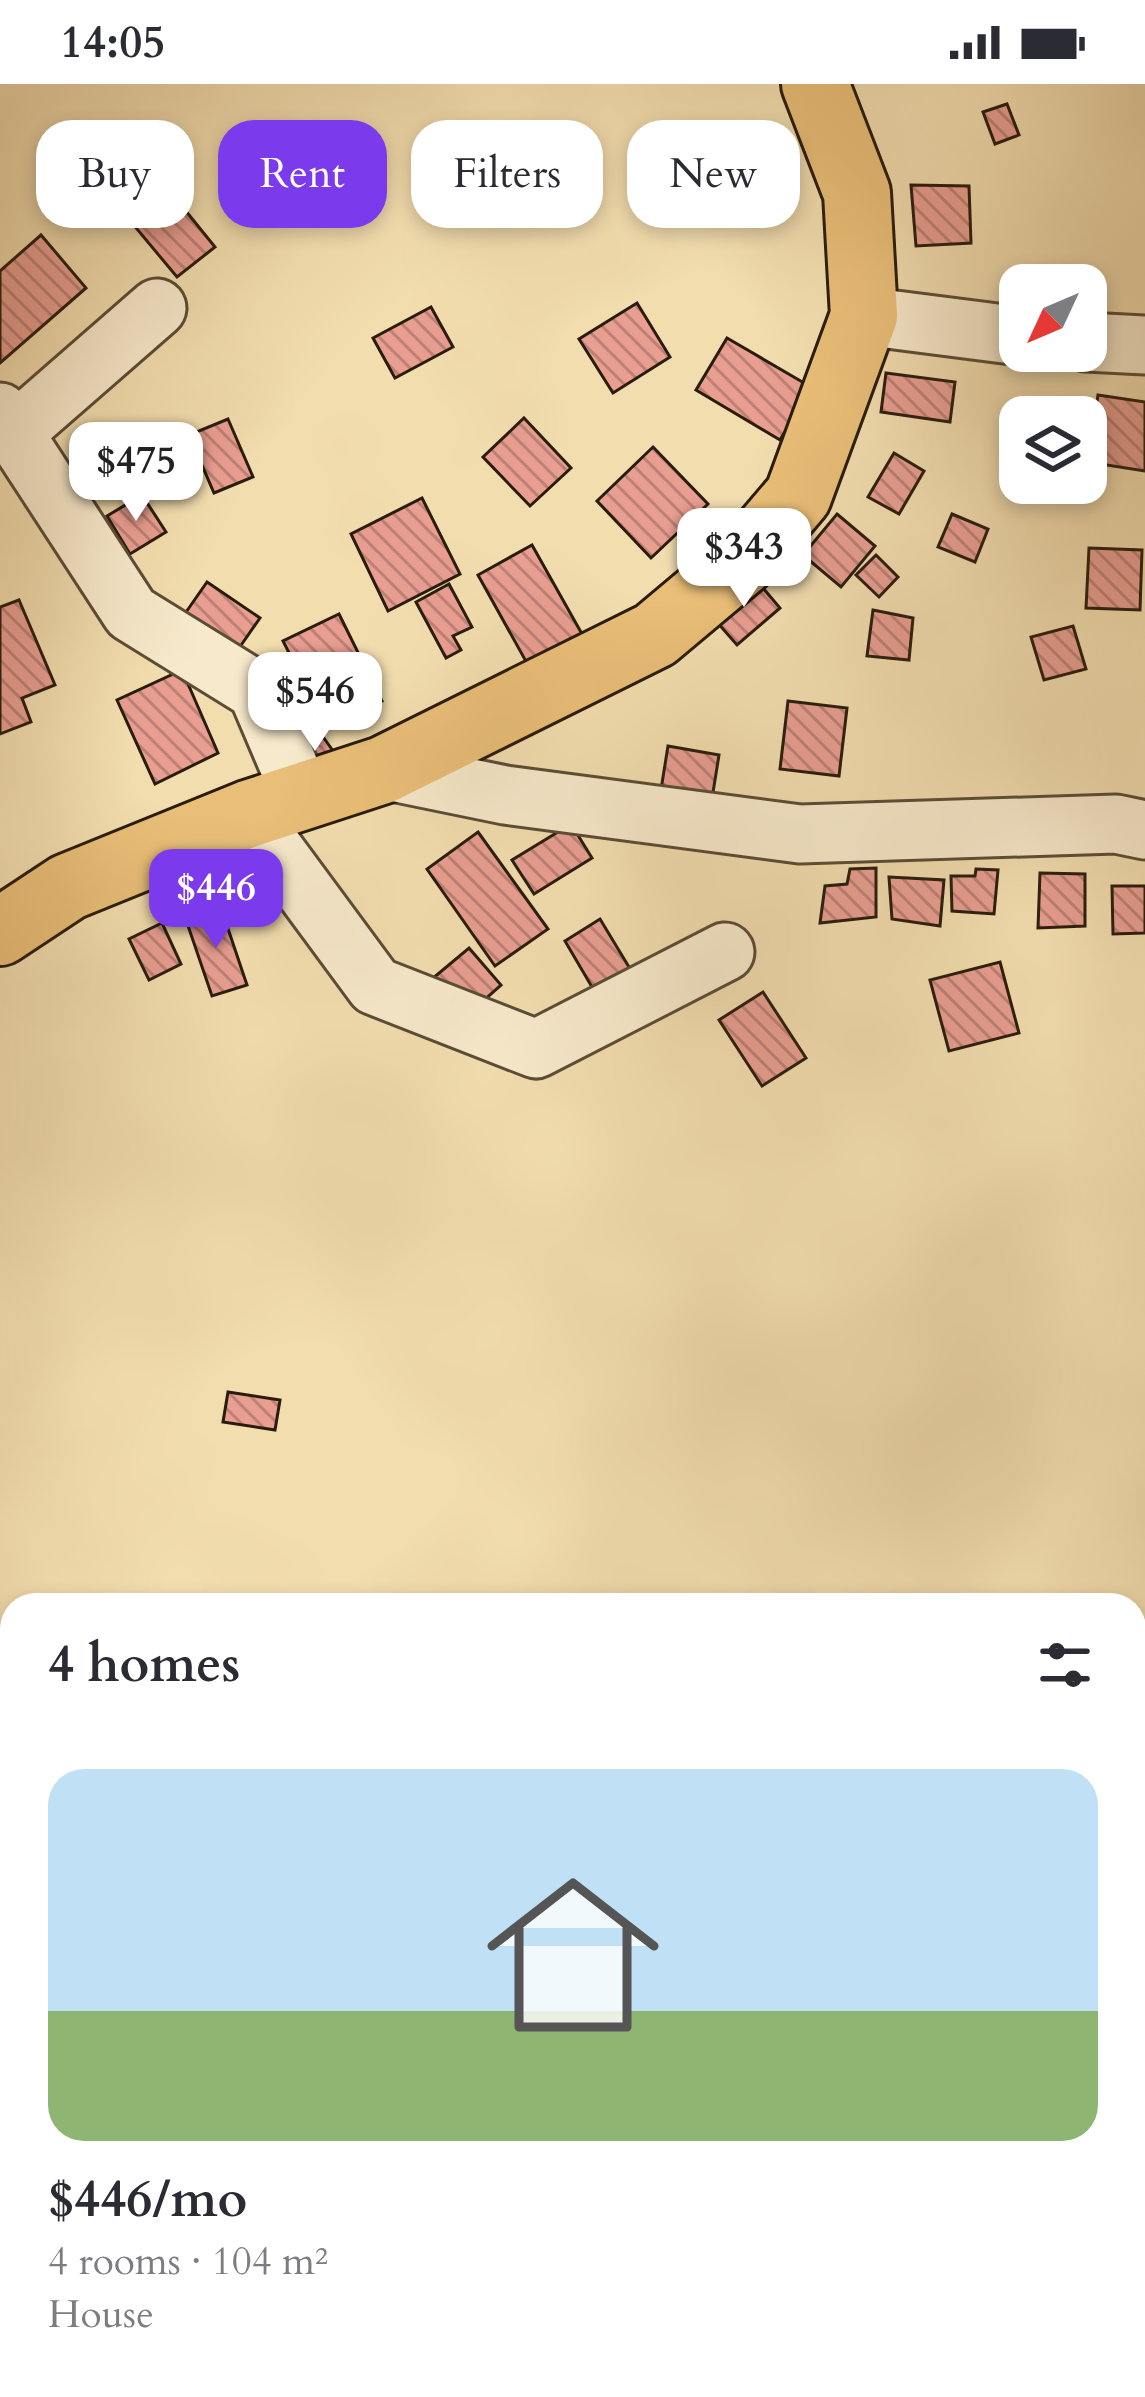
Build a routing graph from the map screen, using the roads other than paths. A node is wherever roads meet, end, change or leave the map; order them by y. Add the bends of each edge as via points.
1 (815, 84) edge
2 (157, 308) dead end
3 (864, 316) junction
4 (999, 333) edge
5 (1107, 342) edge
6 (1145, 345) edge
7 (8, 421) edge
8 (382, 770) junction
9 (275, 806) junction
10 (1145, 830) edge
11 (0, 932) edge
12 (725, 952) dead end

1 - 3 main road via 857,194
2 - 7 street
3 - 4 street
3 - 8 main road via 798,496 742,562 656,635
5 - 6 street
7 - 9 street via 131,613 256,691
8 - 9 main road
8 - 10 street via 505,795 800,834 1116,824
9 - 11 main road via 68,887
9 - 12 street via 375,986 536,1049

